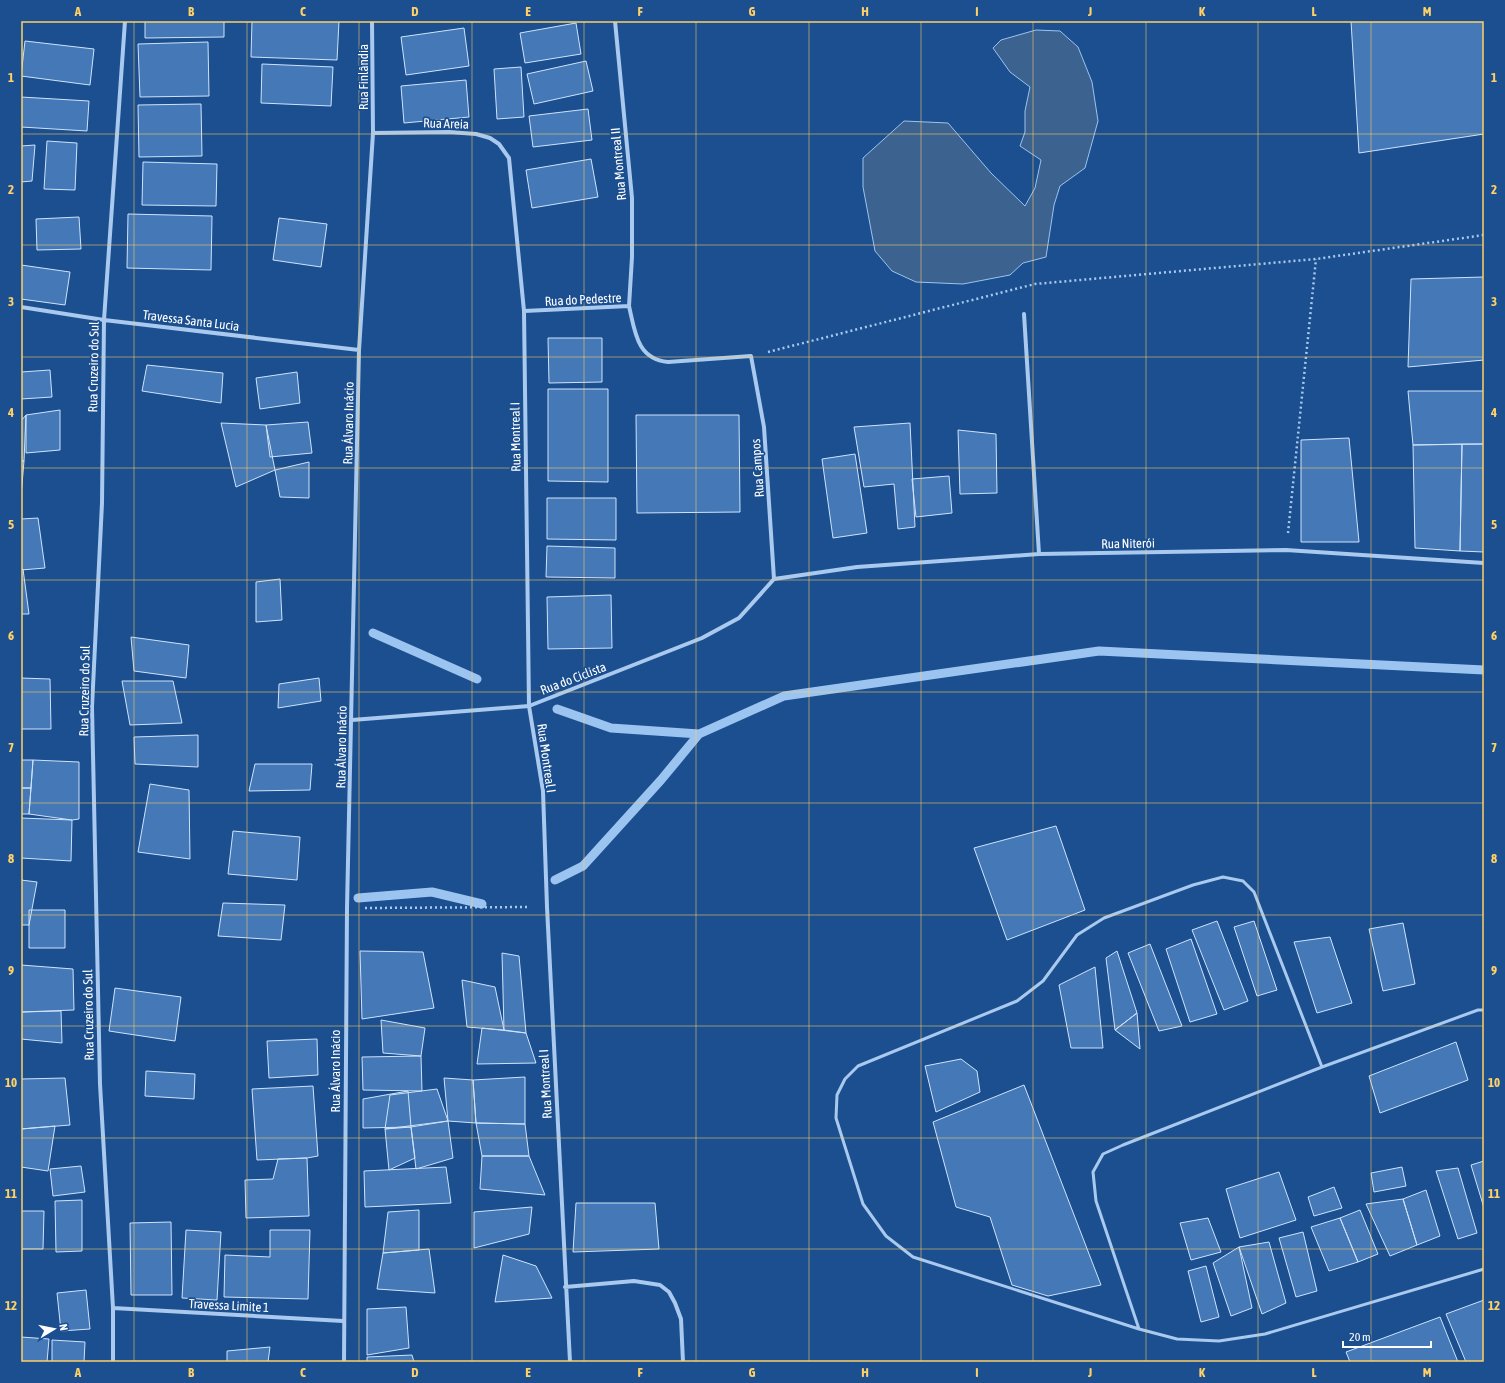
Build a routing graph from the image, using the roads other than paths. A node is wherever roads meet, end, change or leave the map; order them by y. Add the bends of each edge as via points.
1 (125, 21) edge
2 (372, 21) edge
3 (615, 21) edge
4 (373, 133) junction
5 (509, 158) joint
6 (629, 306) junction
7 (21, 307) edge
8 (524, 311) junction
9 (1024, 314) dead end
10 (104, 320) junction
11 (359, 350) junction
12 (751, 356) joint
13 (1039, 554) junction
14 (1484, 563) edge
15 (774, 579) junction
16 (529, 706) junction
17 (352, 720) junction
18 (1484, 1010) edge
19 (1322, 1067) junction
20 (1484, 1269) edge
21 (565, 1287) junction
22 (113, 1308) junction
23 (344, 1321) junction
24 (1139, 1328) junction
25 (113, 1362) edge
26 (344, 1362) edge
27 (570, 1362) edge
28 (684, 1362) edge

1 - 10 street, Rua Cruzeiro do Sul
2 - 4 street, Rua Finlândia
3 - 6 street, Rua Montreal II via 632,198
4 - 5 street, Rua Areia via 476,134 499,144
4 - 11 street, Rua Álvaro Inácio
5 - 8 street, Rua Montreal I
6 - 8 street, Rua do Pedestre
6 - 12 street, Rua do Pedestre via 638,343 657,361
7 - 10 street, Travessa Santa Lucia
8 - 16 street, Rua Montreal I
9 - 13 street
10 - 11 street, Travessa Santa Lucia
10 - 22 street, Rua Cruzeiro do Sul via 102,503 92,707 100,1084
11 - 17 street, Rua Álvaro Inácio
12 - 15 street, Rua Campos via 764,427
13 - 14 street, Rua Niterói via 1286,550
13 - 15 street, Rua Niterói via 857,567
15 - 16 street, Rua do Ciclista via 739,618 702,638
16 - 17 street, Rua do Ciclista
16 - 21 street, Rua Montreal I via 543,791
17 - 23 street, Rua Álvaro Inácio via 347,908
18 - 19 lane
19 - 24 lane via 1104,1154 1093,1172 1096,1201
19 - 24 lane via 1254,892 1243,881 1223,877 1193,885 1104,918 1077,935 1043,981 1017,1001 858,1066 845,1079 837,1095 836,1118 864,1204 886,1236 913,1257
20 - 24 lane via 1265,1334 1219,1341 1177,1339
21 - 27 street, Rua Montreal I
21 - 28 street via 634,1281 660,1285 669,1292 676,1303 681,1319
22 - 23 street, Travessa Limite 1
22 - 25 street, Rua Cruzeiro do Sul
23 - 26 street, Rua Álvaro Inácio

